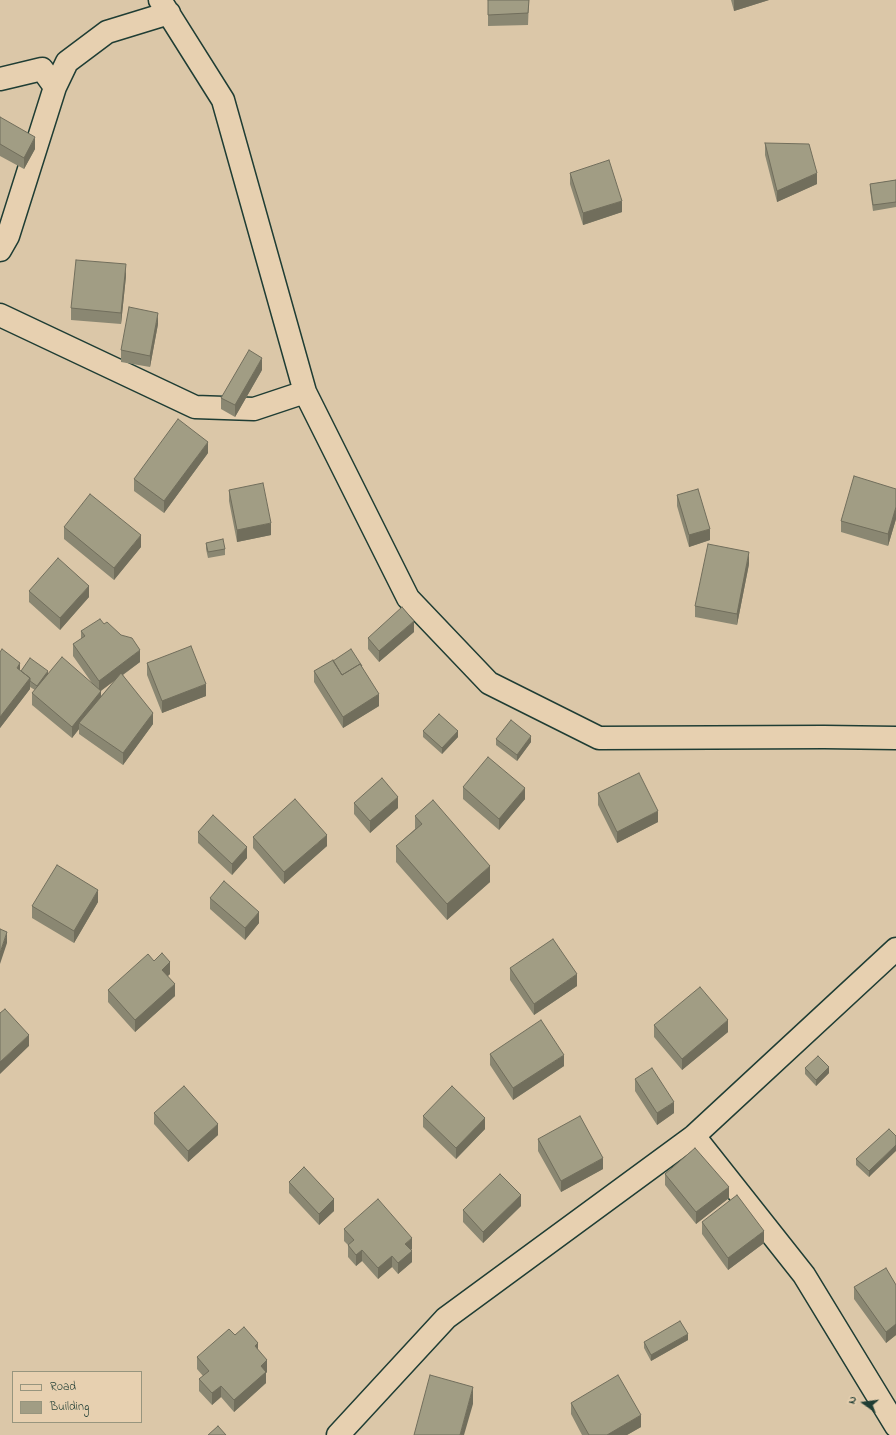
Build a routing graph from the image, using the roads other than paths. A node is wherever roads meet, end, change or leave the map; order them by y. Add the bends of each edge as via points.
1 (164, 7) edge
2 (0, 79) edge
3 (55, 87) junction
4 (0, 250) edge
5 (0, 315) edge
6 (305, 392) junction
7 (896, 738) edge
8 (896, 949) edge
9 (694, 1136) junction
10 (896, 1426) edge
11 (338, 1435) edge

1 - 3 street via 107,32 67,62
1 - 6 street via 224,100
2 - 3 street via 42,69
3 - 4 street via 8,236
5 - 6 street via 195,407 254,409
6 - 7 street via 408,598 489,683 599,738
8 - 9 street
9 - 10 street via 804,1275
9 - 11 street via 446,1318

